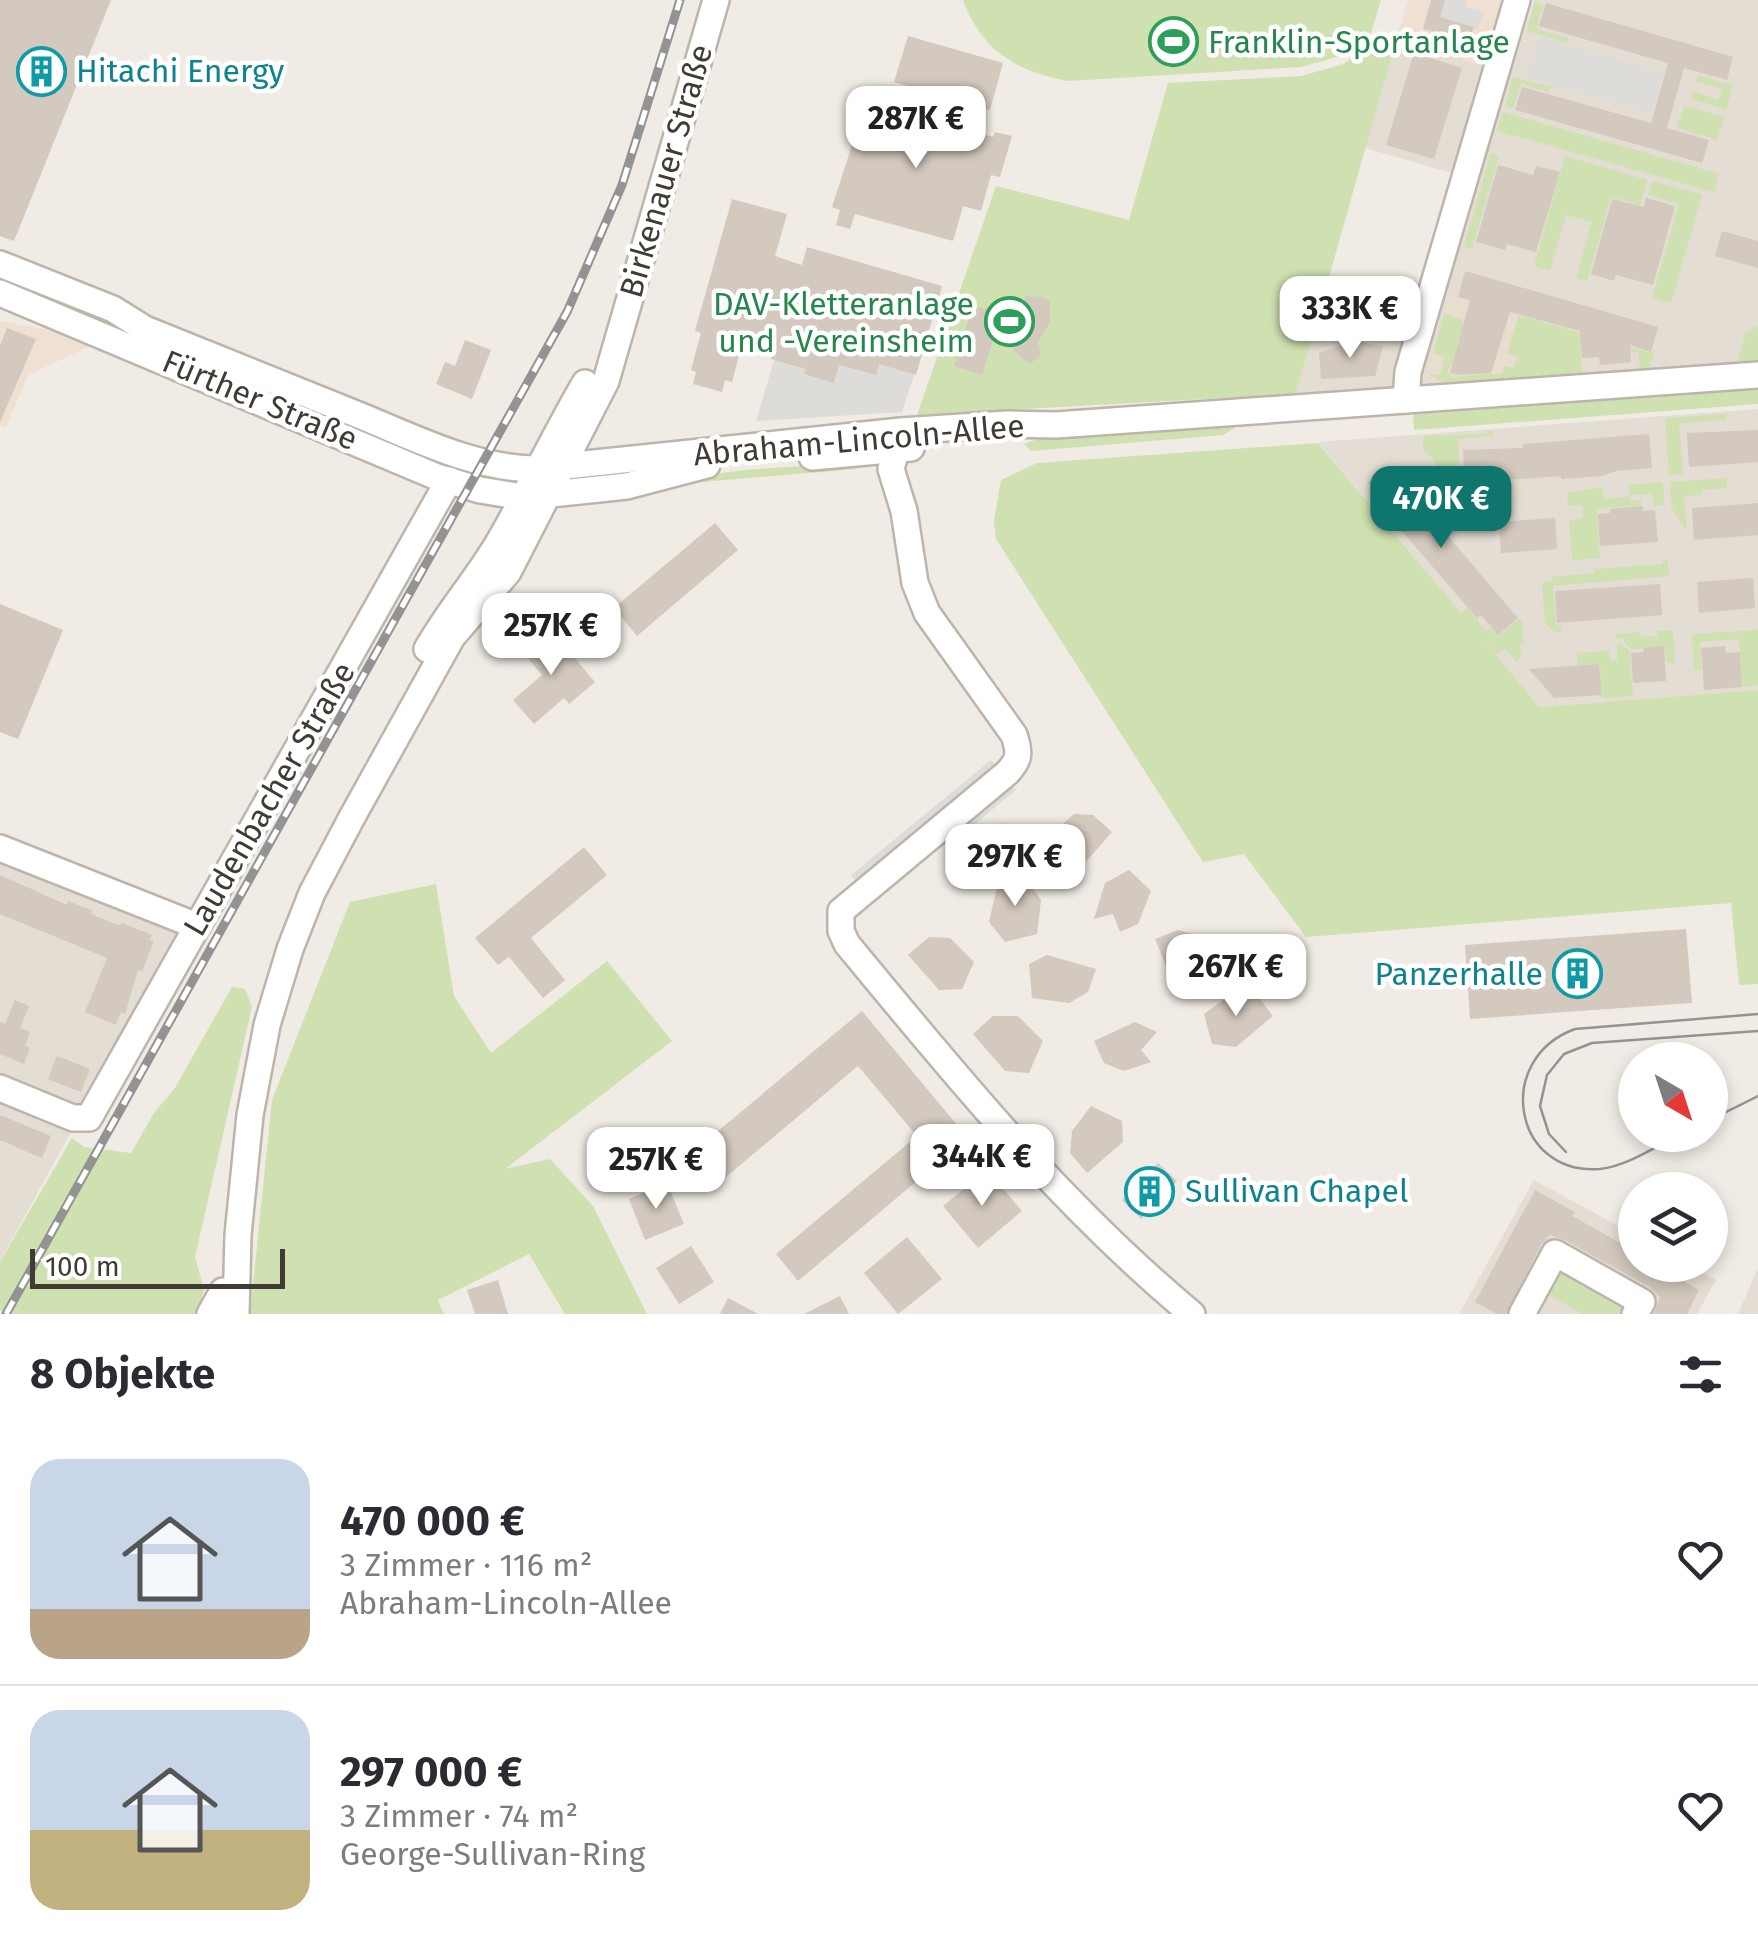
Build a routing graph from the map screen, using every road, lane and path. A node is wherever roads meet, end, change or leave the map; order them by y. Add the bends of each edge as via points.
1 (716, 0) edge
2 (1516, 0) edge
3 (0, 264) edge
4 (0, 293) edge
5 (614, 342) junction
6 (1758, 375) edge
7 (1406, 400) junction
8 (901, 443) junction
9 (564, 465) junction
10 (537, 468) junction
11 (450, 480) junction
12 (550, 494) junction
13 (523, 497) junction
14 (0, 848) edge
15 (312, 893) junction
16 (196, 926) junction
17 (0, 1088) edge
18 (226, 1306) edge
19 (210, 1314) edge
20 (1192, 1314) edge
21 (1522, 1314) edge
22 (1636, 1314) edge

1 - 5 street, Birkenauer Straße
2 - 7 street via 1408,372
3 - 10 street, Fürther Straße via 450,452 509,469
4 - 11 street, Fürther Straße
5 - 9 street, Birkenauer Straße via 606,381
5 - 10 street, Birkenauer Straße
6 - 7 street, Abraham-Lincoln-Allee
7 - 8 street, Abraham-Lincoln-Allee via 1007,424
8 - 9 street, Abraham-Lincoln-Allee
8 - 12 street, Abraham-Lincoln-Allee via 702,466 627,486
8 - 20 street via 892,470 915,584 1019,752 1007,773 841,911 841,931 1012,1142 1104,1238
9 - 10 street, Fürther Straße
9 - 12 street, Birkenauer Straße
10 - 13 street, Birkenauer Straße
11 - 13 street, Fürther Straße
11 - 16 street, Laudenbacher Straße
12 - 13 street, Fürther Straße
12 - 15 street, Birkenauer Straße via 508,572 452,637
13 - 15 street, Birkenauer Straße via 448,612 333,818
14 - 16 street
15 - 18 street, Birkenauer Straße via 267,1025
16 - 17 street, Laudenbacher Straße via 89,1118 73,1118
18 - 19 street, Birkenauer Straße
21 - 22 street via 1554,1253 1642,1302

